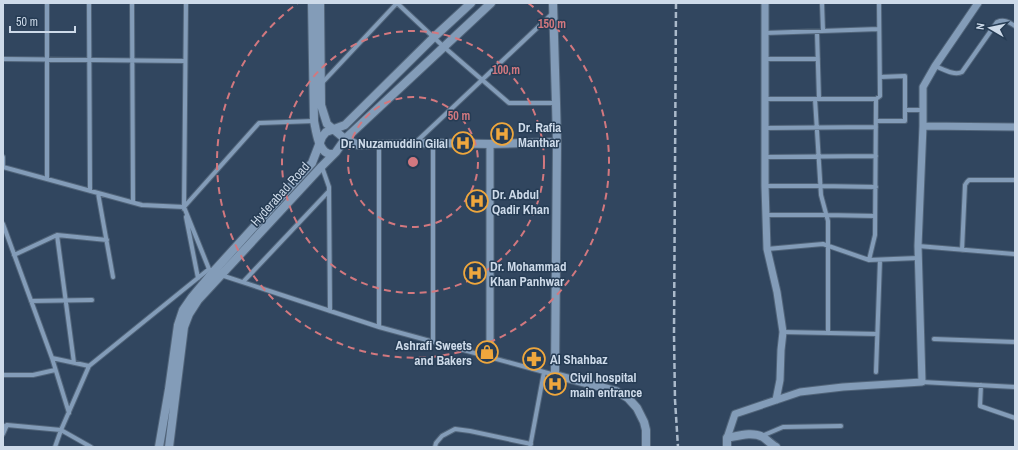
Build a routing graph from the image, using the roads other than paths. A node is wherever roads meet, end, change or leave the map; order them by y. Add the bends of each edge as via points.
1 (47, 3) edge
2 (89, 3) edge
3 (132, 3) edge
4 (186, 3) edge
5 (312, 3) edge
6 (320, 3) edge
7 (397, 3) edge
8 (471, 3) edge
9 (491, 3) edge
10 (553, 3) edge
11 (765, 3) edge
12 (822, 3) edge
13 (879, 3) edge
14 (978, 3) edge
15 (553, 13) junction
16 (1015, 26) edge
17 (879, 29) junction
18 (823, 31) junction
19 (817, 32) junction
20 (765, 34) junction
21 (434, 38) junction
22 (444, 47) junction
23 (765, 59) junction
24 (818, 59) junction
25 (3, 60) edge
26 (47, 60) junction
27 (90, 60) junction
28 (132, 61) junction
29 (185, 61) junction
30 (935, 66) junction
31 (880, 77) junction
32 (482, 80) junction
33 (321, 85) junction
34 (765, 99) junction
35 (817, 99) junction
36 (876, 100) junction
37 (556, 103) junction
38 (905, 110) junction
39 (923, 110) junction
40 (314, 121) junction
41 (876, 121) junction
42 (924, 126) junction
43 (876, 127) junction
44 (1015, 127) edge
45 (765, 128) junction
46 (817, 128) junction
47 (333, 130) junction
48 (345, 139) junction
49 (557, 142) junction
50 (319, 143) junction
51 (433, 143) junction
52 (379, 144) junction
53 (414, 144) junction
54 (490, 144) junction
55 (333, 154) junction
56 (818, 156) junction
57 (876, 156) junction
58 (3, 157) edge
59 (765, 157) junction
60 (322, 166) junction
61 (3, 167) edge
62 (47, 179) junction
63 (1015, 180) edge
64 (765, 186) junction
65 (820, 186) junction
66 (876, 187) junction
67 (90, 191) junction
68 (329, 192) junction
69 (98, 193) junction
70 (133, 202) junction
71 (184, 207) junction
72 (766, 215) junction
73 (826, 215) junction
74 (875, 216) junction
75 (3, 224) edge
76 (57, 234) junction
77 (8, 239) junction
78 (106, 240) junction
79 (3, 241) edge
80 (828, 246) junction
81 (918, 246) junction
82 (767, 249) junction
83 (962, 250) junction
84 (1014, 254) edge
85 (14, 255) junction
86 (918, 258) junction
87 (869, 260) junction
88 (880, 260) junction
89 (211, 271) junction
90 (222, 276) junction
91 (113, 277) dead end
92 (198, 278) junction
93 (243, 282) junction
94 (66, 300) junction
95 (92, 300) dead end
96 (31, 301) junction
97 (330, 311) junction
98 (379, 327) junction
99 (783, 332) junction
100 (828, 333) junction
101 (877, 334) junction
102 (934, 339) dead end
103 (432, 341) junction
104 (1015, 342) edge
105 (490, 357) junction
106 (52, 358) junction
107 (74, 363) junction
108 (89, 366) junction
109 (55, 370) junction
110 (544, 372) junction
111 (876, 372) dead end
112 (3, 375) edge
113 (555, 375) junction
114 (922, 382) junction
115 (981, 385) junction
116 (1015, 387) edge
117 (776, 400) junction
118 (69, 413) junction
119 (1015, 418) edge
120 (5, 426) edge
121 (841, 426) dead end
122 (62, 430) junction
123 (3, 434) edge
124 (762, 436) junction
125 (728, 438) junction
126 (530, 446) edge
127 (55, 447) edge
128 (91, 447) edge
129 (159, 447) edge
130 (169, 447) edge
131 (435, 447) edge
132 (646, 447) edge
133 (727, 447) edge
134 (776, 447) edge

1 - 26 street
2 - 27 street
3 - 28 street
4 - 29 street
5 - 40 main road
6 - 33 main road
7 - 21 street
7 - 33 street
8 - 21 main road, Hyderabad Road
9 - 22 main road, Hyderabad Road
10 - 15 main road
11 - 20 street
12 - 18 street
13 - 17 street
14 - 30 street
15 - 32 street
15 - 37 main road
16 - 30 street via 1007,21 997,22 959,74
17 - 18 street
17 - 31 street
18 - 19 street
19 - 20 street
19 - 24 street
20 - 23 street
21 - 22 street
21 - 47 main road, Hyderabad Road via 345,125
22 - 32 street
22 - 48 main road, Hyderabad Road
23 - 24 street
23 - 34 street
24 - 35 street
25 - 26 street
26 - 27 street
26 - 62 street
27 - 28 street
27 - 67 street
28 - 29 street
28 - 70 street
29 - 71 street
30 - 39 street via 923,87
31 - 36 street via 880,96
31 - 38 street via 905,76
32 - 37 street via 509,103
32 - 53 street
33 - 47 main road via 321,105 327,124
34 - 35 street
34 - 45 street
35 - 36 street
35 - 46 street
36 - 41 street
37 - 49 main road
38 - 39 street
38 - 41 street via 905,121
39 - 42 street
40 - 50 main road
40 - 71 street via 260,123
41 - 43 street
42 - 44 street
42 - 81 street
43 - 46 street
43 - 57 street
45 - 46 street
45 - 59 street
46 - 56 street
47 - 48 main road
47 - 50 main road, Hyderabad Road via 326,132
48 - 52 main road via 358,144
48 - 55 main road, Hyderabad Road
49 - 54 main road
49 - 113 main road
50 - 55 main road via 327,154
50 - 89 main road, Hyderabad Road via 312,163
51 - 53 main road
51 - 54 main road
51 - 103 street
52 - 53 main road
52 - 98 street
54 - 105 street
55 - 60 main road, Hyderabad Road
56 - 57 street
56 - 59 street
56 - 65 street
57 - 66 street
58 - 61 street
59 - 64 street
60 - 68 street
60 - 90 main road, Hyderabad Road
61 - 62 street
62 - 67 street
63 - 83 street via 966,182
64 - 65 street
64 - 72 street
65 - 66 street
65 - 73 street
66 - 74 street
67 - 69 street
68 - 93 street
68 - 97 street
69 - 70 street
69 - 78 street
70 - 71 street via 142,205
71 - 89 street
71 - 92 street
72 - 73 street
72 - 82 street
73 - 74 street
73 - 80 street
74 - 87 street via 875,235
75 - 77 street
76 - 78 street
76 - 85 street
76 - 94 street
77 - 79 street
77 - 85 street
78 - 91 street
80 - 82 street via 823,244
80 - 87 street
80 - 100 street
81 - 83 street
81 - 86 street
82 - 99 street
83 - 84 street
85 - 96 street
86 - 88 street
86 - 114 street
87 - 88 street
88 - 101 street
89 - 90 street
89 - 92 street
89 - 129 main road, Hyderabad Road via 182,310
90 - 93 street
90 - 130 main road, Hyderabad Road via 198,300 184,328
92 - 108 street
93 - 97 street
94 - 95 street
94 - 96 street
94 - 107 street
96 - 106 street
97 - 98 street
98 - 103 street
99 - 100 street
99 - 117 street
100 - 101 street
101 - 111 street
102 - 104 street
103 - 105 street
105 - 110 street
106 - 107 street
106 - 109 street
107 - 108 street
108 - 118 street
109 - 112 street via 33,375
109 - 118 street
110 - 113 street
110 - 126 street
113 - 132 main road via 616,391 628,398 644,422
114 - 115 street
114 - 117 street via 800,392
115 - 116 street
115 - 119 street via 980,406
117 - 125 street via 735,414
118 - 122 street
120 - 122 street
120 - 123 street
121 - 124 street via 783,427
122 - 127 street
122 - 128 street
124 - 125 main road via 749,434
124 - 134 main road
125 - 133 main road
126 - 131 street via 455,429 442,436

